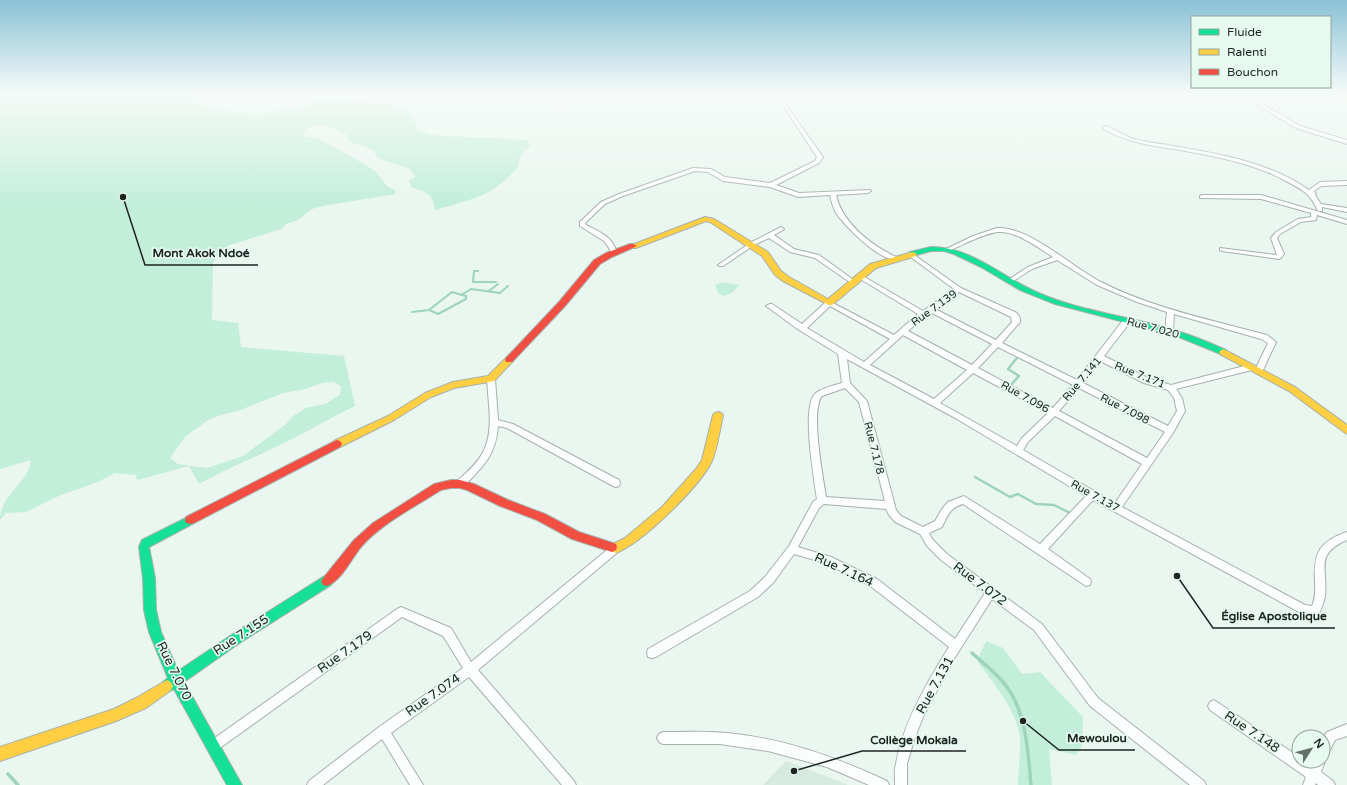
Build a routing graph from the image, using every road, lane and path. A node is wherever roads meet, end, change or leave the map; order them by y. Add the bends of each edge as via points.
1 (802, 131) edge
2 (1110, 131) edge
3 (1310, 131) edge
4 (1347, 142) edge
5 (1347, 183) edge
6 (771, 185) junction
7 (868, 191) dead end
8 (833, 194) junction
9 (1313, 194) junction
10 (1202, 197) dead end
11 (1320, 205) junction
12 (1347, 210) edge
13 (1316, 214) junction
14 (1347, 222) edge
15 (781, 229) dead end
16 (769, 235) junction
17 (752, 244) junction
18 (1222, 249) dead end
19 (947, 250) junction
20 (614, 253) junction
21 (910, 254) junction
22 (894, 258) junction
23 (1056, 258) junction
24 (721, 265) dead end
25 (856, 279) junction
26 (1010, 281) junction
27 (959, 289) junction
28 (829, 303) junction
29 (770, 306) dead end
30 (929, 309) junction
31 (1171, 312) junction
32 (923, 314) junction
33 (1127, 321) junction
34 (802, 328) junction
35 (1170, 331) junction
36 (904, 332) junction
37 (896, 339) junction
38 (997, 344) junction
39 (842, 352) junction
40 (1099, 358) junction
41 (865, 365) junction
42 (974, 368) junction
43 (1255, 368) junction
44 (491, 379) junction
45 (846, 384) junction
46 (1078, 384) junction
47 (1171, 388) junction
48 (934, 403) junction
49 (1054, 412) junction
50 (718, 415) dead end
51 (495, 422) junction
52 (1347, 430) edge
53 (1170, 431) junction
54 (1018, 452) junction
55 (1147, 462) junction
56 (616, 483) dead end
57 (460, 484) junction
58 (1092, 495) junction
59 (822, 500) junction
60 (888, 505) junction
61 (1116, 508) junction
62 (923, 531) junction
63 (1347, 536) edge
64 (616, 548) junction
65 (792, 549) junction
66 (1041, 550) junction
67 (1086, 582) dead end
68 (990, 592) junction
69 (956, 646) junction
70 (652, 653) dead end
71 (470, 670) junction
72 (176, 680) junction
73 (1214, 706) dead end
74 (1347, 730) edge
75 (383, 731) junction
76 (1331, 736) edge
77 (663, 738) dead end
78 (213, 746) junction
79 (0, 754) edge
80 (1317, 769) edge
81 (1312, 780) edge
82 (236, 785) edge
83 (313, 785) edge
84 (417, 785) edge
85 (570, 785) edge
86 (882, 785) edge
87 (901, 785) edge
88 (1200, 785) edge
89 (1329, 785) edge

1 - 6 street via 820,157 817,162
2 - 9 street via 1138,143 1234,159 1265,167
3 - 4 street
5 - 9 street via 1320,184 1311,191
6 - 8 street via 798,195
6 - 20 street via 723,179 702,169 621,195 603,203 582,223 583,226 604,236 613,246
7 - 8 street
8 - 22 street via 838,212 850,227 876,248
9 - 11 street
10 - 13 street via 1261,197
11 - 12 street
11 - 13 street
13 - 14 street
13 - 18 street via 1314,219 1298,220 1278,233 1274,238 1281,254 1279,257
15 - 16 street
16 - 17 street
16 - 25 street via 792,251 817,256
17 - 20 street via 705,218
17 - 24 street
17 - 28 street via 765,254 778,273
19 - 21 street, Rue 7.020 via 931,249
19 - 23 street via 1001,230 1034,243
19 - 26 street, Rue 7.020 via 959,253
20 - 44 street via 597,262 562,304
21 - 22 street, Rue 7.020
21 - 27 street
22 - 25 street, Rue 7.020 via 873,266
23 - 26 street via 1030,268
23 - 31 street via 1098,284
25 - 28 street, Rue 7.020
25 - 32 street
26 - 33 street, Rue 7.020 via 1034,294 1057,302
27 - 30 street, Rue 7.139
27 - 38 street, Rue 7.139 via 1016,318 1016,322
28 - 34 street
28 - 37 street
29 - 34 street, Rue 7.137
30 - 32 street, Rue 7.139
30 - 38 street, Rue 7.098
31 - 35 street
31 - 43 street via 1270,340 1271,344
32 - 36 street, Rue 7.139
33 - 35 street, Rue 7.020
33 - 40 street, Rue 7.141
34 - 39 street, Rue 7.137
35 - 43 street, Rue 7.020 via 1219,350
36 - 37 street, Rue 7.139
36 - 42 street, Rue 7.096
37 - 41 street, Rue 7.139
38 - 42 street, Rue 7.139
38 - 46 street, Rue 7.098
39 - 41 street, Rue 7.137
39 - 45 street
40 - 46 street, Rue 7.141
40 - 47 street, Rue 7.171 via 1148,381
41 - 48 street, Rue 7.137
42 - 48 street, Rue 7.139
42 - 49 street, Rue 7.096
43 - 47 street, Rue 7.171
43 - 52 street, Rue 7.020 via 1298,393
44 - 51 street
44 - 72 street, Rue 7.070 via 453,385 428,396 391,418 146,543 144,547 151,616
45 - 59 street via 822,393 817,396 815,402 813,428
45 - 60 street, Rue 7.178 via 863,401
46 - 49 street, Rue 7.141
46 - 53 street, Rue 7.098
47 - 53 street via 1178,398 1181,411
48 - 54 street, Rue 7.137
49 - 54 street, Rue 7.141 via 1026,440
49 - 55 street, Rue 7.096
50 - 64 street via 707,461 700,472 666,510 629,541
51 - 56 street via 510,426
51 - 57 street via 487,453
53 - 55 street
54 - 58 street, Rue 7.137
55 - 61 street
57 - 64 street via 541,517 576,536
57 - 72 street, Rue 7.155 via 438,488 393,514 366,535 326,581
58 - 61 street, Rue 7.137
58 - 66 street
59 - 60 street
59 - 65 street via 816,505
60 - 62 street, Rue 7.178 via 898,519
61 - 63 street, Rue 7.137 via 1230,571 1310,611 1315,611 1318,606 1322,555 1327,546
62 - 66 street via 939,524 942,514 953,504 964,500
62 - 68 street, Rue 7.072 via 930,543 944,556
64 - 71 street via 572,586 504,638
65 - 69 street, Rue 7.164 via 828,560 873,582
65 - 70 street via 769,580 754,594
66 - 67 street
68 - 69 street, Rue 7.131
68 - 88 street, Rue 7.072 via 1038,627 1094,702
69 - 87 street, Rue 7.131 via 907,738 900,763
71 - 75 street, Rue 7.074
71 - 78 street, Rue 7.179 via 447,632 401,612
71 - 85 street, Rue 7.074
72 - 78 street, Rue 7.070
72 - 79 street, Rue 7.155 via 141,703 116,715
73 - 81 street, Rue 7.148
74 - 76 street
75 - 83 street, Rue 7.074
75 - 84 street
77 - 86 street via 726,739 792,750 842,766
78 - 82 street, Rue 7.070
80 - 81 street
81 - 89 street, Rue 7.148

